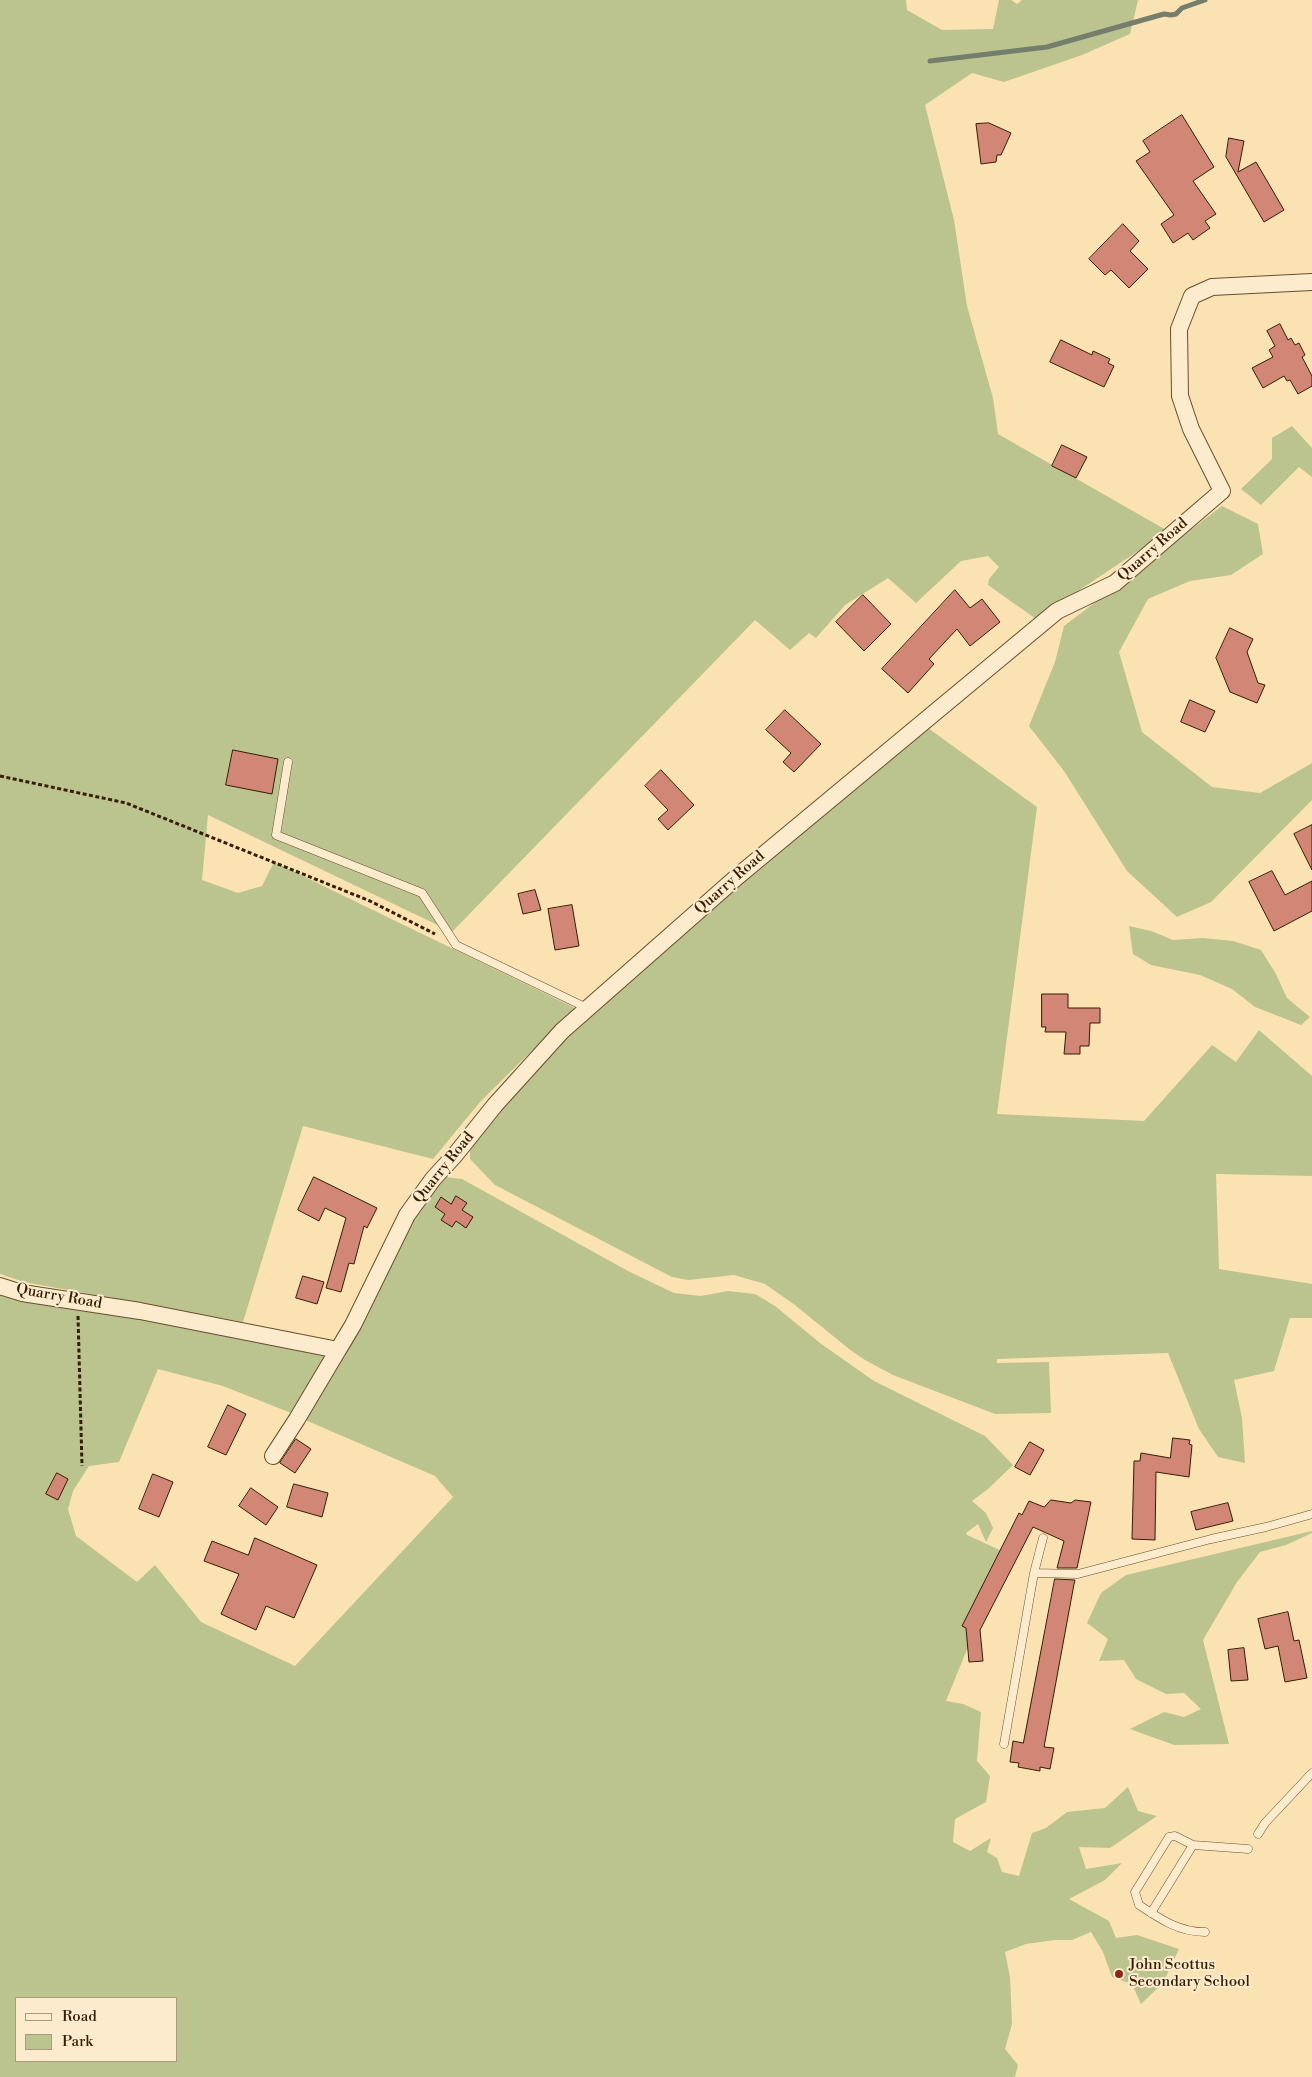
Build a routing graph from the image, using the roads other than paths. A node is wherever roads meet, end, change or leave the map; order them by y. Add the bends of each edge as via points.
1 (1312, 282) edge
2 (288, 762) dead end
3 (586, 1008) junction
4 (0, 1286) edge
5 (338, 1350) junction
6 (273, 1456) dead end
7 (1312, 1514) edge
8 (1044, 1538) dead end
9 (1034, 1573) junction
10 (1004, 1744) dead end
11 (1312, 1773) edge
12 (1258, 1834) dead end
13 (1193, 1845) junction
14 (1248, 1849) dead end
15 (1151, 1913) junction
16 (1205, 1932) dead end

1 - 3 street, Quarry Road via 1212,287 1192,296 1179,329 1180,396 1190,429 1222,491 1115,583 1057,612 781,839
2 - 3 lane via 276,835 422,892 456,945
3 - 5 street, Quarry Road via 495,1105 433,1179 412,1208
4 - 5 street, Quarry Road
5 - 6 street
7 - 9 lane via 1078,1574
8 - 9 lane
9 - 10 lane
11 - 12 lane
13 - 14 lane
13 - 15 lane
13 - 15 lane via 1175,1836 1168,1837 1135,1892 1139,1905
15 - 16 lane via 1190,1932

